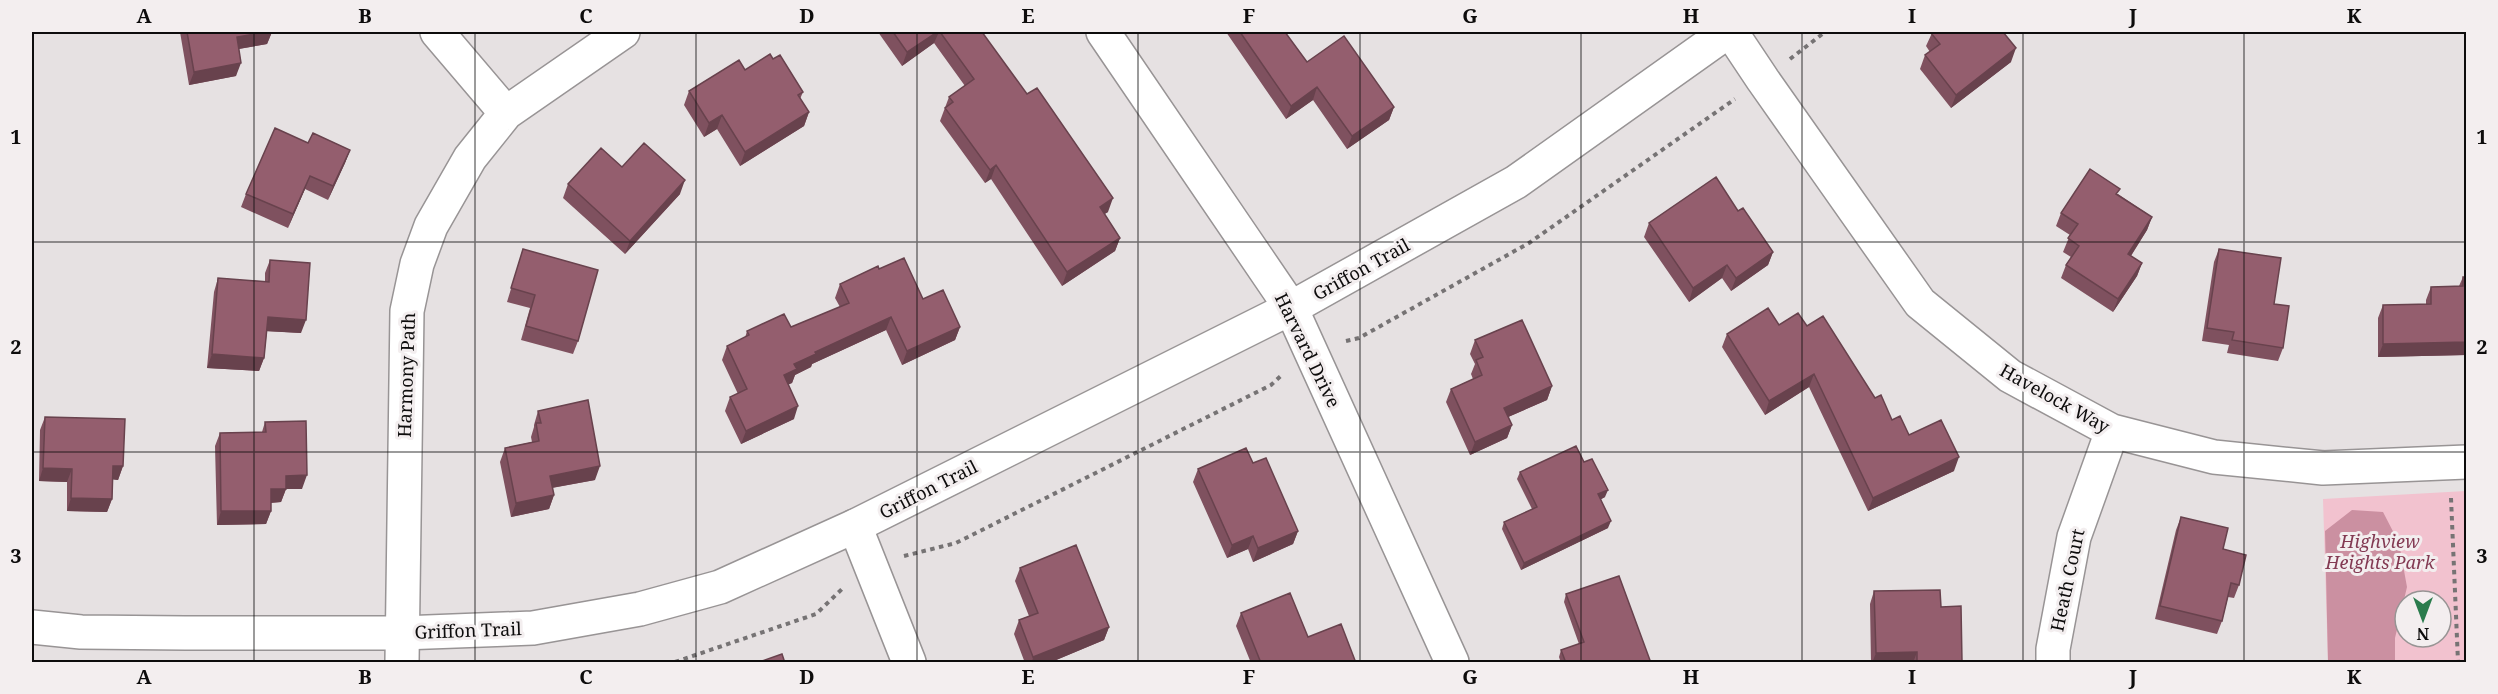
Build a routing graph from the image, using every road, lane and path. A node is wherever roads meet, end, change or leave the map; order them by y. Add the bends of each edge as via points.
1 (436, 32) edge
2 (623, 32) edge
3 (1103, 32) edge
4 (1729, 32) edge
5 (1825, 32) edge
6 (1763, 80) junction
7 (506, 113) junction
8 (1291, 308) junction
9 (1310, 349) junction
10 (2112, 431) junction
11 (2458, 462) edge
12 (855, 526) junction
13 (873, 568) junction
14 (32, 627) edge
15 (402, 648) edge
16 (675, 663) edge
17 (909, 663) edge
18 (1452, 663) edge
19 (2053, 663) edge
20 (2458, 663) edge

1 - 7 street
2 - 7 street, Harmony Path
3 - 8 street, Harvard Drive
4 - 6 street, Havelock Way
4 - 8 street, Griffon Trail via 1516,182
5 - 6 path
6 - 9 path via 1529,243 1359,339
6 - 10 street, Havelock Way via 1920,303 2010,376
7 - 15 street, Harmony Path via 470,158 431,226 417,264 407,311
8 - 9 street, Harvard Drive
8 - 12 street, Griffon Trail
9 - 13 path via 1271,385 956,543
9 - 18 street, Harvard Drive
10 - 11 street, Havelock Way via 2214,457 2323,468
10 - 19 street, Heath Court via 2074,537
11 - 20 path
12 - 13 street
12 - 15 street, Griffon Trail via 720,587 640,609
13 - 16 path via 842,589 816,614
13 - 17 street
14 - 15 street, Griffon Trail

